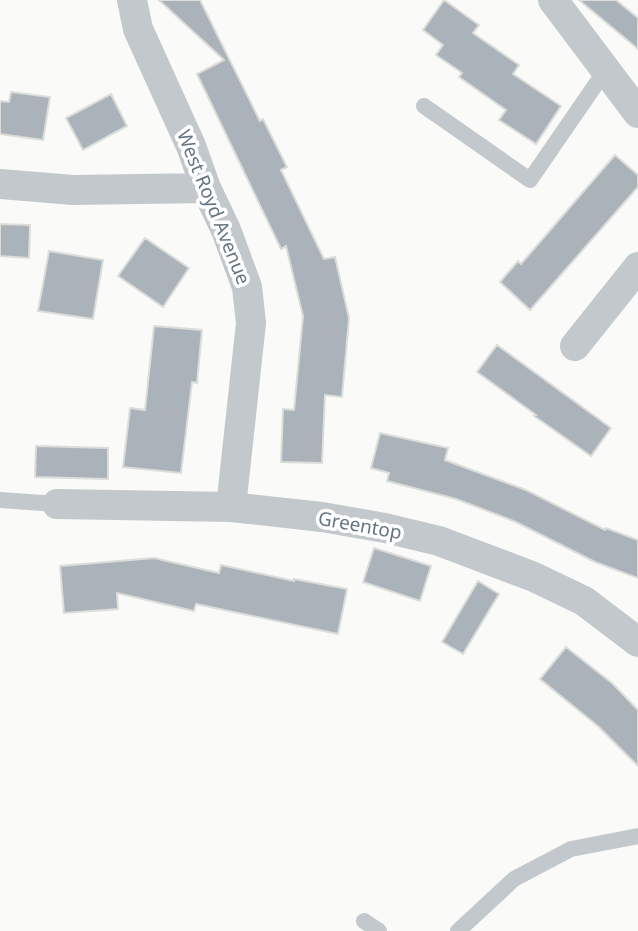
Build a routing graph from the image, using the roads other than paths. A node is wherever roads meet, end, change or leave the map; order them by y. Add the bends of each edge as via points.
1 (132, 0) edge
2 (553, 0) edge
3 (605, 71) junction
4 (424, 106) dead end
5 (638, 113) edge
6 (0, 184) edge
7 (206, 188) junction
8 (638, 267) edge
9 (575, 346) dead end
10 (0, 500) edge
11 (57, 504) joint
12 (231, 507) junction
13 (638, 642) edge
14 (638, 836) edge
15 (364, 921) dead end
16 (379, 931) edge
17 (458, 931) edge

1 - 7 street, West Royd Avenue via 138,29
2 - 3 street
3 - 4 lane via 530,180
3 - 5 street
6 - 7 street via 73,190
7 - 12 street, West Royd Avenue via 247,287 251,323
8 - 9 street
10 - 11 lane
11 - 12 street, Greentop
12 - 13 street, Greentop via 322,517 439,541 534,576 584,601
14 - 17 lane via 571,849 514,879
15 - 16 lane

